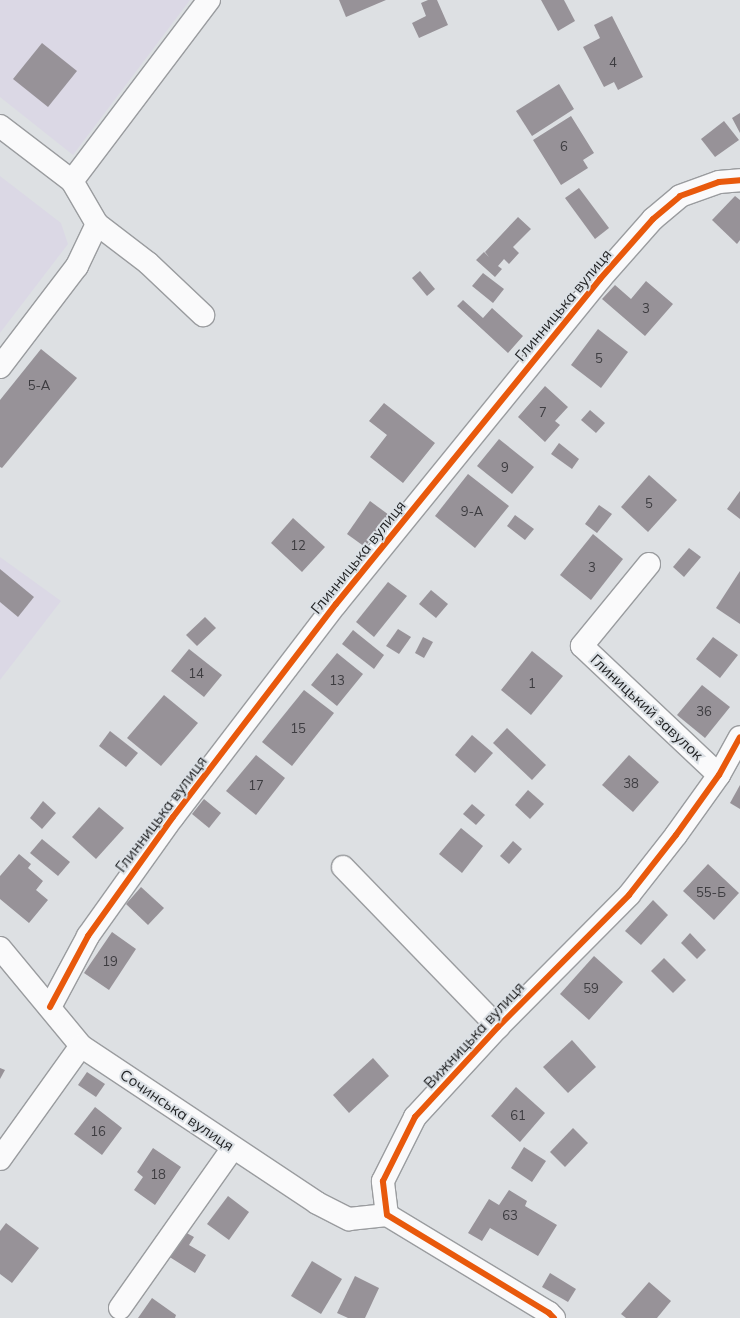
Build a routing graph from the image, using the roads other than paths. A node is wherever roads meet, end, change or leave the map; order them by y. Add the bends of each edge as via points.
1 (209, 0) edge
2 (0, 126) edge
3 (740, 180) edge
4 (72, 181) junction
5 (97, 224) junction
6 (203, 315) dead end
7 (0, 367) edge
8 (649, 564) dead end
9 (740, 737) edge
10 (718, 775) junction
11 (343, 867) dead end
12 (0, 948) edge
13 (50, 1007) junction
14 (498, 1027) junction
15 (81, 1046) junction
16 (233, 1148) junction
17 (0, 1159) edge
18 (387, 1215) junction
19 (120, 1308) dead end
20 (554, 1316) edge

1 - 4 street
2 - 4 street
3 - 13 street, Глинницька вулиця via 719,182 680,196 653,219 600,279 336,604 173,817 88,936
4 - 5 street
5 - 6 street via 148,263
5 - 7 street via 77,266
8 - 10 street, Глиницький завулок via 582,646
9 - 10 street, Вижницька вулиця
10 - 14 street, Вижницька вулиця via 676,836 629,894
11 - 14 street
12 - 13 street, Сочинська вулиця
13 - 15 street, Сочинська вулиця
14 - 18 street, Вижницька вулиця via 415,1117 383,1181
15 - 16 street, Сочинська вулиця
15 - 17 street
16 - 18 street, Сочинська вулиця via 317,1203 349,1219
16 - 19 street
18 - 20 street

